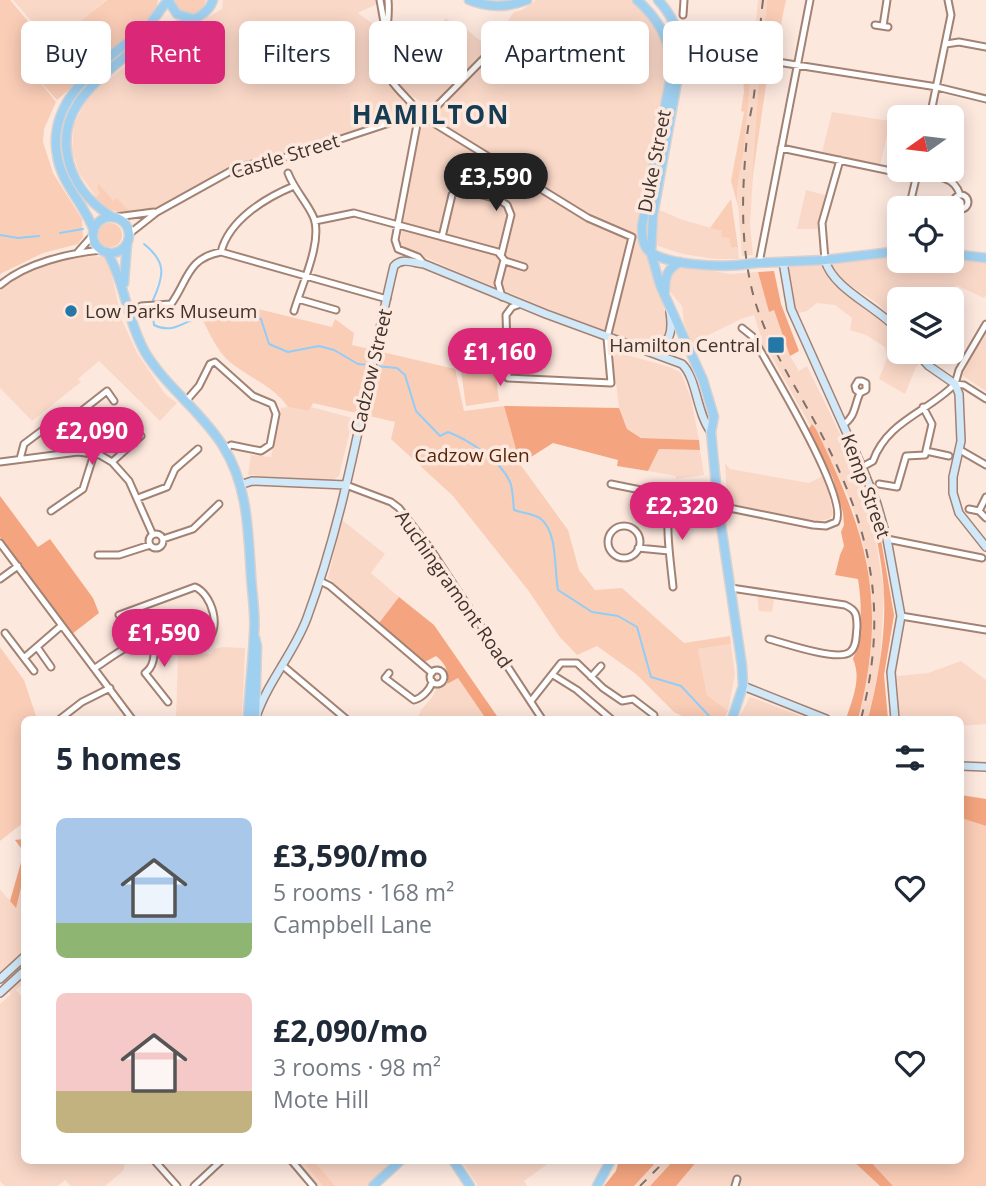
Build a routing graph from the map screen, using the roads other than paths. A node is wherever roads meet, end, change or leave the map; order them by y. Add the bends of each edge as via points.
1 (213, 0) edge
2 (380, 0) edge
3 (388, 0) edge
4 (469, 0) edge
5 (527, 0) edge
6 (637, 0) edge
7 (658, 0) edge
8 (684, 0) edge
9 (810, 0) edge
10 (887, 0) edge
11 (948, 0) edge
12 (168, 1) edge
13 (683, 15) dead end
14 (191, 18) junction
15 (384, 21) edge
16 (388, 21) edge
17 (672, 21) edge
18 (875, 25) dead end
19 (663, 32) edge
20 (946, 44) junction
21 (986, 47) edge
22 (481, 61) edge
23 (783, 63) edge
24 (799, 66) junction
25 (394, 84) edge
26 (669, 84) edge
27 (676, 84) edge
28 (937, 87) junction
29 (986, 99) edge
30 (933, 105) edge
31 (419, 114) junction
32 (781, 148) junction
33 (839, 160) junction
34 (887, 168) edge
35 (288, 173) dead end
36 (955, 182) edge
37 (294, 186) junction
38 (960, 195) dead end
39 (157, 212) junction
40 (114, 217) junction
41 (315, 221) junction
42 (398, 225) junction
43 (93, 233) junction
44 (128, 237) junction
45 (442, 237) junction
46 (650, 238) junction
47 (105, 251) junction
48 (78, 252) junction
49 (221, 252) junction
50 (887, 252) edge
51 (651, 253) junction
52 (964, 255) edge
53 (503, 258) junction
54 (986, 258) edge
55 (825, 260) junction
56 (680, 262) junction
57 (783, 262) junction
58 (757, 263) junction
59 (424, 264) junction
60 (707, 265) junction
61 (524, 267) dead end
62 (305, 276) junction
63 (498, 283) junction
64 (0, 285) edge
65 (484, 289) junction
66 (123, 290) junction
67 (665, 293) junction
68 (502, 297) junction
69 (298, 299) junction
70 (387, 299) junction
71 (521, 304) junction
72 (141, 306) dead end
73 (670, 308) junction
74 (337, 310) dead end
75 (294, 311) dead end
76 (887, 320) edge
77 (986, 324) edge
78 (742, 328) dead end
79 (607, 338) junction
80 (649, 352) junction
81 (927, 364) edge
82 (955, 384) junction
83 (860, 393) dead end
84 (986, 399) edge
85 (114, 401) dead end
86 (186, 401) junction
87 (923, 407) junction
88 (843, 425) junction
89 (711, 432) junction
90 (141, 436) dead end
91 (198, 449) dead end
92 (225, 449) junction
93 (960, 450) junction
94 (926, 452) junction
95 (94, 454) junction
96 (948, 456) dead end
97 (20, 458) junction
98 (0, 462) edge
99 (112, 462) junction
100 (986, 465) edge
101 (862, 467) junction
102 (611, 484) dead end
103 (879, 484) dead end
104 (240, 485) junction
105 (346, 485) junction
106 (986, 497) edge
107 (138, 498) junction
108 (670, 498) junction
109 (219, 504) dead end
110 (718, 505) junction
111 (970, 509) dead end
112 (51, 511) dead end
113 (979, 511) junction
114 (986, 518) edge
115 (153, 536) junction
116 (163, 539) junction
117 (887, 539) junction
118 (0, 543) edge
119 (150, 545) junction
120 (986, 546) edge
121 (638, 548) junction
122 (669, 551) junction
123 (98, 555) dead end
124 (982, 558) dead end
125 (18, 566) junction
126 (0, 579) edge
127 (320, 581) junction
128 (673, 587) dead end
129 (731, 588) junction
130 (119, 615) dead end
131 (901, 616) junction
132 (61, 626) junction
133 (986, 630) edge
134 (5, 633) dead end
135 (155, 638) junction
136 (769, 639) dead end
137 (37, 647) junction
138 (24, 658) junction
139 (282, 665) junction
140 (601, 666) dead end
141 (51, 667) dead end
142 (95, 668) junction
143 (34, 671) dead end
144 (389, 673) dead end
145 (432, 673) junction
146 (553, 675) junction
147 (592, 677) junction
148 (432, 681) junction
149 (253, 682) junction
150 (743, 686) junction
151 (110, 688) junction
152 (531, 701) junction
153 (168, 702) dead end
154 (654, 715) dead end
155 (64, 716) edge
156 (130, 716) edge
157 (248, 716) edge
158 (255, 716) edge
159 (256, 716) edge
160 (337, 716) edge
161 (540, 716) edge
162 (607, 716) edge
163 (733, 716) edge
164 (818, 716) edge
165 (895, 716) edge
166 (964, 766) edge
167 (986, 767) edge
168 (21, 960) edge
169 (21, 974) edge
170 (0, 979) edge
171 (0, 993) edge
172 (157, 1164) edge
173 (218, 1164) edge
174 (294, 1164) edge
175 (397, 1164) edge
176 (456, 1164) edge
177 (609, 1164) edge
178 (177, 1186) edge
179 (194, 1186) edge
180 (313, 1186) edge
181 (373, 1186) edge
182 (470, 1186) edge
183 (597, 1186) edge

1 - 14 main road via 204,14
2 - 15 street
3 - 16 street
4 - 5 main road via 493,6
6 - 19 main road
7 - 17 main road
8 - 13 street
9 - 24 street
10 - 18 street via 886,27
11 - 20 street via 951,15
12 - 14 main road via 177,14
12 - 43 main road via 154,20 77,86 60,115 56,144 60,168 88,214
14 - 40 main road via 143,42 89,88 70,118 66,146 73,175 89,199
20 - 21 street
20 - 28 street
22 - 31 street, Castle Street via 435,108
23 - 24 street, bridge
24 - 28 street
24 - 32 street
25 - 31 street
26 - 51 main road, Duke Street via 642,226 643,241
27 - 46 main road, Duke Street
28 - 29 street
28 - 30 street
31 - 39 street, Castle Street via 283,158 238,167
31 - 42 street
31 - 79 street via 577,212 632,237
32 - 33 street
32 - 58 street
33 - 34 street
33 - 55 street via 822,223
35 - 37 street
36 - 38 street
37 - 41 street
37 - 49 street via 242,218
39 - 40 street, Castle Street
39 - 44 street, Castle Street
40 - 43 main road via 100,220
40 - 44 main road via 123,222
41 - 42 street via 353,213
41 - 62 street
42 - 45 street
42 - 59 street via 398,249
43 - 47 main road via 96,244
43 - 48 street
44 - 47 main road via 119,250
44 - 66 main road
45 - 53 street via 498,252
45 - 53 street via 457,189 498,199 511,215
46 - 51 main road, Duke Street
46 - 60 main road via 658,250
47 - 48 street
47 - 66 main road
48 - 64 street via 53,258
49 - 62 street
49 - 72 street via 194,264 170,304
50 - 55 main road
51 - 56 main road
51 - 67 main road
52 - 54 main road
53 - 61 street
53 - 63 street
55 - 57 main road
55 - 76 main road via 828,273
56 - 60 main road
56 - 67 main road via 667,273
57 - 58 main road
57 - 88 main road, Kemp Street via 791,309
58 - 60 main road, bridge
59 - 65 main road
59 - 70 main road, Cadzow Street via 403,260 394,265
62 - 69 street
62 - 70 street
63 - 65 street
63 - 68 street
65 - 68 main road
66 - 86 main road via 145,352
67 - 73 main road
68 - 71 main road
69 - 74 street
69 - 75 street
70 - 105 main road, Cadzow Street
71 - 79 main road
71 - 79 street via 506,315 508,378 611,383
73 - 80 main road via 668,340
73 - 89 main road via 710,399
77 - 82 street
78 - 110 street via 752,336 829,480 838,519 813,525
79 - 80 main road
80 - 89 main road via 686,368 702,420
81 - 82 main road
82 - 84 street
82 - 87 street
82 - 93 main road
83 - 88 street via 856,411
85 - 97 street via 107,391 79,413 60,417 24,444
86 - 92 main road
86 - 92 street via 210,364 216,362 254,397 272,404 276,413 271,444 263,450 231,445
87 - 94 street via 932,424
87 - 101 street via 894,429 873,461
88 - 101 main road, Kemp Street
89 - 110 main road
90 - 99 street
91 - 107 street via 175,469 167,487
92 - 104 main road
93 - 100 street
93 - 120 main road via 952,485 955,505
94 - 96 street
94 - 103 street via 905,456 897,487
95 - 97 street
95 - 99 street
95 - 112 street via 83,489
97 - 98 street
99 - 107 street
101 - 117 main road, Kemp Street
102 - 108 street
104 - 105 main road via 252,481
104 - 149 main road via 248,523 257,646
105 - 127 main road, Cadzow Street
105 - 152 street, Auchingramont Road via 399,508
106 - 113 street
107 - 115 street
108 - 110 street
108 - 122 street
109 - 116 street via 193,530
110 - 129 main road
111 - 113 street
113 - 114 street
115 - 116 street
115 - 119 street
116 - 119 street via 158,548
117 - 124 street
117 - 131 main road, Kemp Street
118 - 125 street
119 - 123 street via 119,555
121 - 121 street via 639,537 632,528 616,528 609,536 609,547 620,558 631,556
121 - 122 street
122 - 128 street
125 - 126 street
125 - 132 street
127 - 139 main road, Cadzow Street via 299,639
127 - 145 street
129 - 136 street via 845,605 857,615 855,643 846,655
129 - 150 main road
130 - 135 street via 189,587 200,588 214,618 213,634 200,645 178,646
131 - 133 street
131 - 165 main road, Kemp Street via 891,671
132 - 137 street
132 - 142 street
134 - 138 street
135 - 142 street via 119,651
135 - 153 street via 153,662 145,673
137 - 138 street
137 - 141 street
138 - 143 street
139 - 159 main road, Cadzow Street
139 - 160 street
140 - 147 street
142 - 151 street
144 - 148 street via 385,678 414,700
145 - 148 street
145 - 148 street via 439,670 444,677 439,683
146 - 147 street via 566,662 577,663
146 - 152 street
146 - 162 street
147 - 154 street via 622,701 633,699
149 - 157 main road
149 - 158 main road
150 - 163 main road
150 - 164 main road
151 - 155 street
151 - 156 street
152 - 161 street, Auchingramont Road
166 - 167 main road
168 - 170 main road
169 - 171 main road
172 - 178 street
173 - 179 street
174 - 180 street
175 - 181 main road
176 - 182 main road
177 - 183 main road

